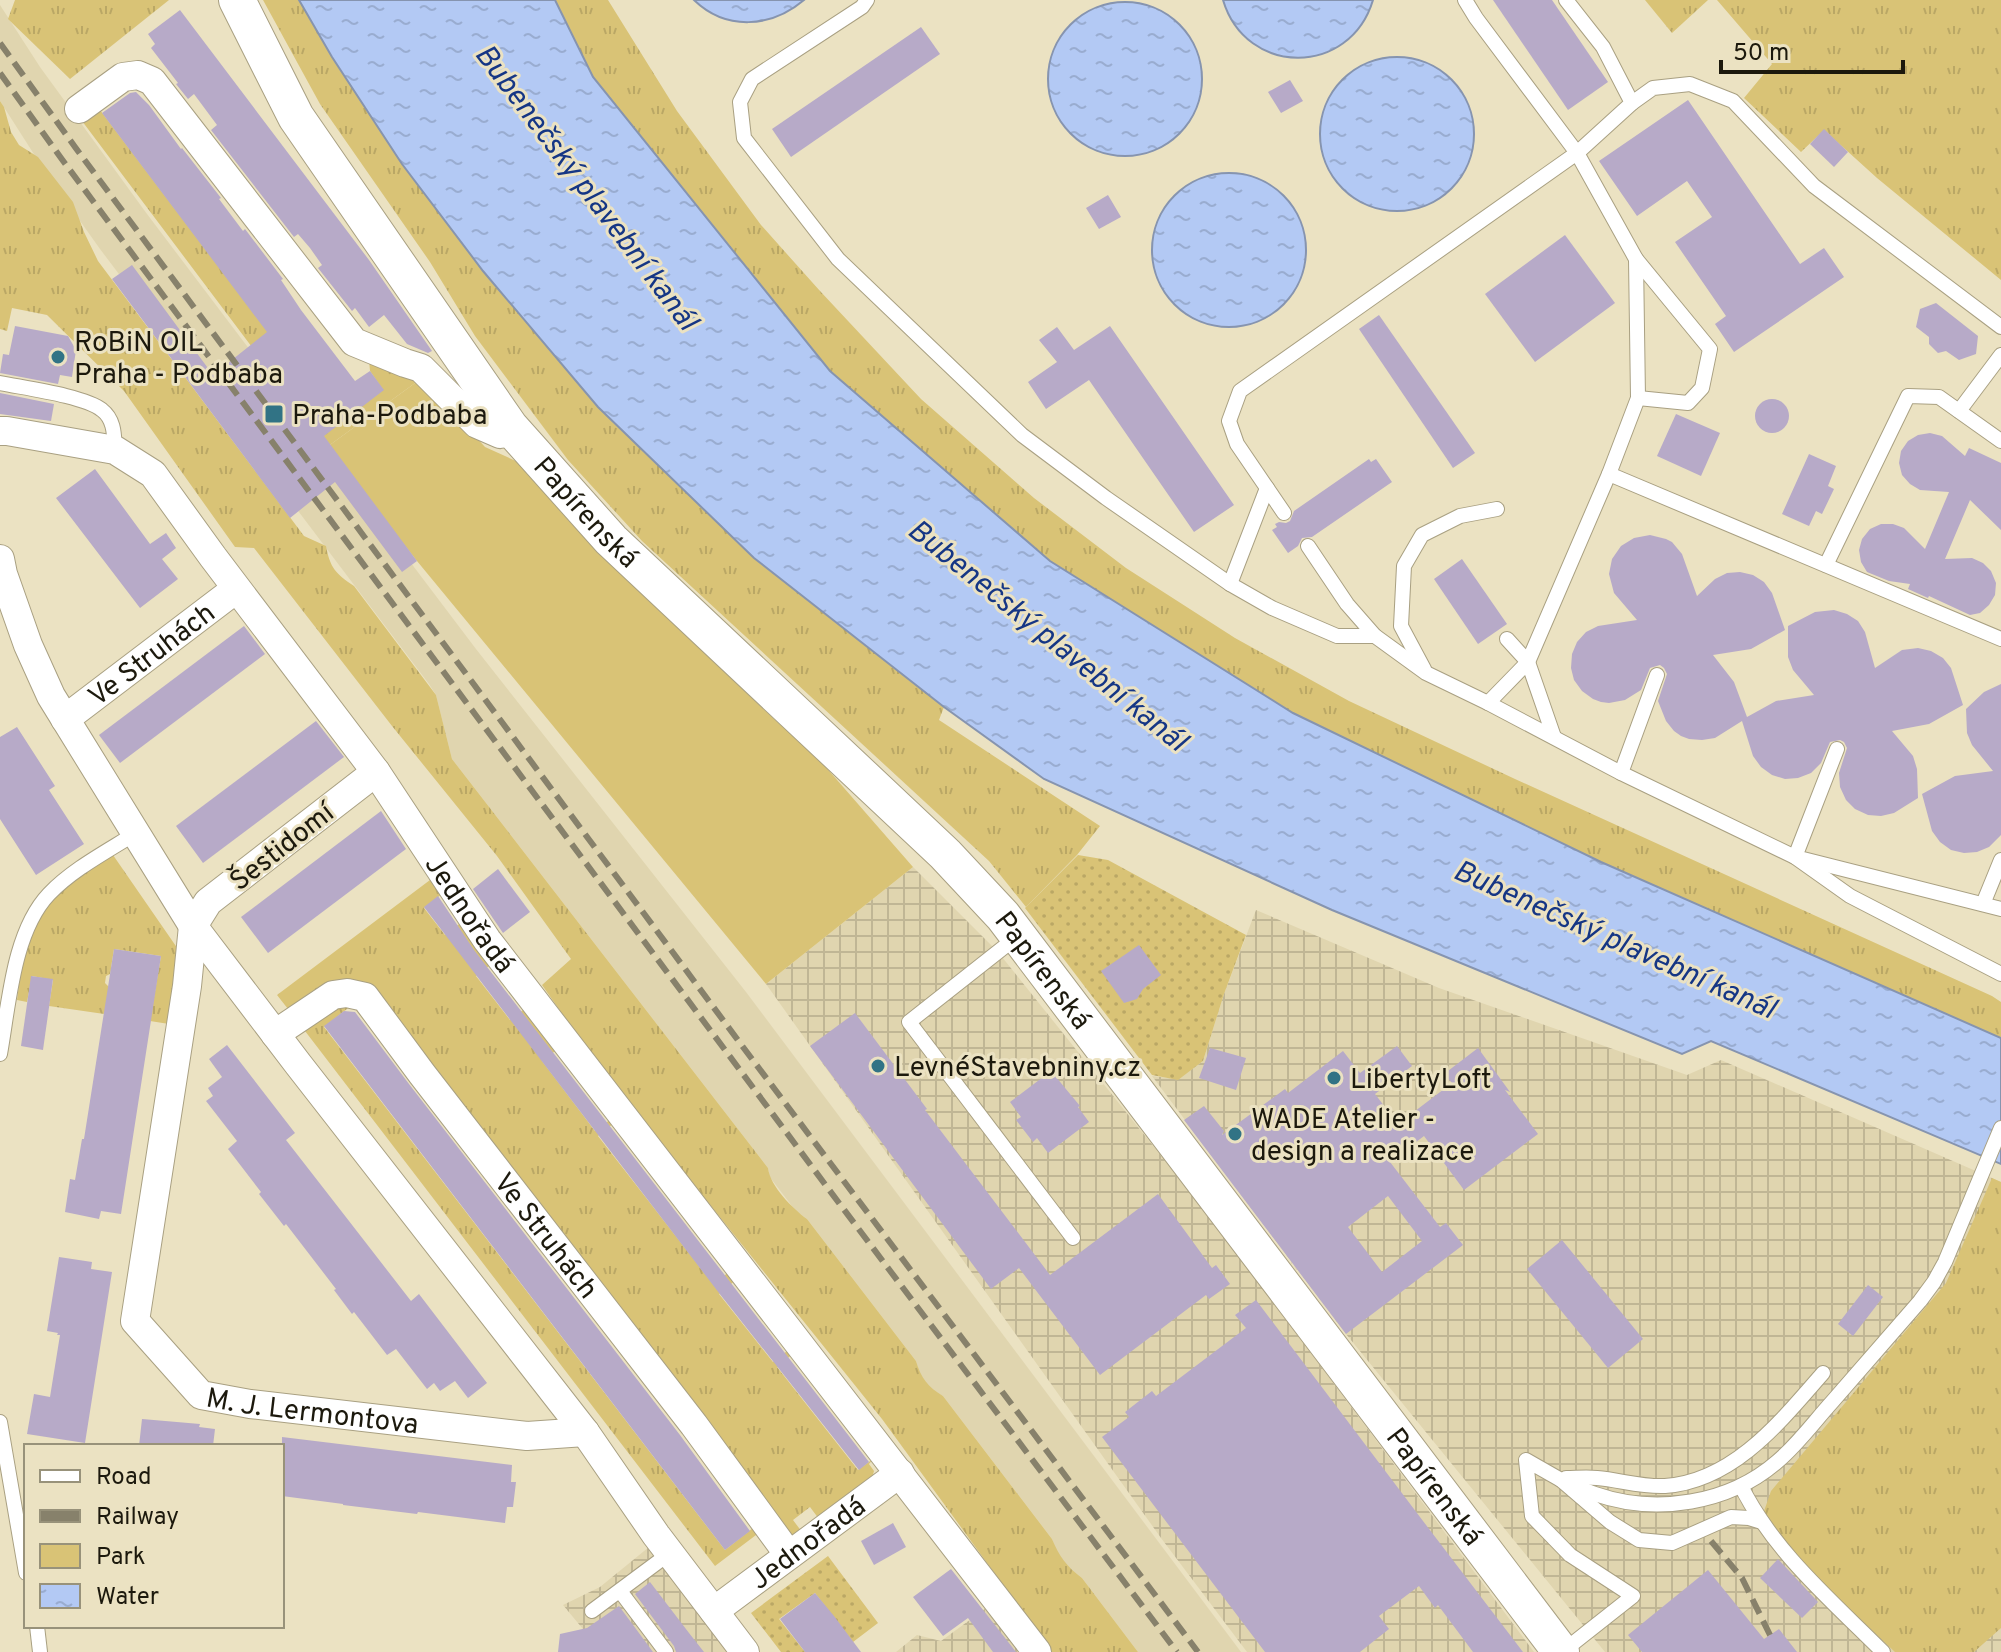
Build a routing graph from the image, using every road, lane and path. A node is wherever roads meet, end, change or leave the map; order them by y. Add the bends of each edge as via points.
1 (237, 0) edge
2 (867, 0) edge
3 (1465, 0) edge
4 (1566, 0) edge
5 (1632, 103) junction
6 (79, 109) dead end
7 (1577, 153) junction
8 (1636, 259) junction
9 (2001, 327) edge
10 (2001, 355) edge
11 (0, 383) edge
12 (1638, 398) junction
13 (1959, 411) junction
14 (510, 427) junction
15 (0, 431) edge
16 (2001, 441) edge
17 (115, 450) junction
18 (1609, 474) junction
19 (1267, 488) junction
20 (1497, 509) dead end
21 (1284, 513) dead end
22 (1308, 546) dead end
23 (0, 559) edge
24 (1826, 565) junction
25 (228, 578) junction
26 (1230, 584) junction
27 (1375, 636) junction
28 (1507, 639) dead end
29 (2001, 639) edge
30 (1528, 662) junction
31 (1426, 673) junction
32 (1657, 675) dead end
33 (1488, 703) junction
34 (65, 719) junction
35 (1554, 737) junction
36 (1837, 749) dead end
37 (376, 772) junction
38 (1621, 773) junction
39 (136, 833) junction
40 (1795, 857) junction
41 (2001, 860) edge
42 (1983, 904) junction
43 (2001, 909) edge
44 (193, 926) junction
45 (1018, 935) junction
46 (2001, 974) edge
47 (275, 1034) junction
48 (0, 1054) edge
49 (2001, 1128) edge
50 (1073, 1238) dead end
51 (1823, 1373) dead end
52 (0, 1422) edge
53 (585, 1432) junction
54 (900, 1473) junction
55 (1560, 1479) junction
56 (1741, 1486) junction
57 (1762, 1522) junction
58 (670, 1553) junction
59 (789, 1555) junction
60 (24, 1561) edge
61 (620, 1591) junction
62 (592, 1611) dead end
63 (714, 1611) junction
64 (37, 1628) edge
65 (40, 1652) edge
66 (666, 1652) edge
67 (745, 1652) edge
68 (1037, 1652) edge
69 (1562, 1652) edge
70 (1883, 1652) edge

1 - 14 street, Papírenská via 296,117
2 - 26 lane via 752,79 740,102 744,138 838,259 1022,435
3 - 7 lane
4 - 5 lane via 1603,47
5 - 7 lane
5 - 9 lane via 1653,88 1690,84 1733,101 1814,186
6 - 14 street via 123,77 138,75 152,81 354,342 421,368 477,424 500,434
7 - 8 lane
7 - 19 lane via 1240,391 1229,421 1237,444
8 - 12 lane
8 - 12 lane via 1710,349 1702,388 1688,403
10 - 13 lane
11 - 17 lane via 84,401 104,411 114,427
12 - 18 lane
13 - 16 lane
13 - 24 lane via 1939,397 1908,396
14 - 45 street, Papírenská via 611,540 945,854
15 - 17 street, Jednořadá
17 - 25 street, Jednořadá via 153,474
18 - 24 lane
18 - 30 lane
19 - 21 lane
19 - 26 lane
20 - 31 lane via 1460,516 1422,535 1404,566 1401,626
22 - 27 lane
23 - 34 street, Ve Struhách via 28,645
24 - 29 lane
25 - 34 street, Ve Struhách
25 - 37 street, Jednořadá
26 - 27 lane via 1337,636
27 - 31 lane
28 - 30 lane
30 - 33 lane
30 - 35 lane
31 - 33 lane
32 - 38 lane
33 - 35 lane
34 - 39 street, Ve Struhách
35 - 38 lane
36 - 40 lane
37 - 44 street, Šestidomí via 208,902
37 - 54 street, Jednořadá via 487,940
38 - 40 lane
39 - 44 street, Ve Struhách
39 - 48 lane via 78,869 48,895 31,920 18,952
40 - 42 lane
40 - 46 lane via 1850,896
41 - 42 lane
42 - 43 lane
44 - 47 street, Ve Struhách
44 - 53 street, M. J. Lermontova via 135,1321 201,1395 527,1436
45 - 50 lane via 909,1022
45 - 69 street, Papírenská
47 - 53 street, Ve Struhách
47 - 59 street, Ve Struhách via 333,995 365,997
49 - 56 lane via 1934,1282 1801,1437 1778,1461
51 - 55 lane via 1765,1438 1716,1471 1667,1486
52 - 60 lane
53 - 58 street, Ve Struhách
54 - 59 street, Jednořadá
54 - 68 street, Jednořadá
55 - 56 lane via 1595,1494 1651,1505 1693,1501
55 - 57 lane via 1639,1540 1672,1543 1731,1517
55 - 69 lane via 1526,1460 1532,1516 1570,1555 1633,1596
56 - 57 lane
57 - 70 lane via 1783,1551
58 - 61 lane
58 - 63 street, Ve Struhách
59 - 63 street, Jednořadá
61 - 62 lane
61 - 66 lane
63 - 67 street, Ve Struhách
64 - 65 lane

